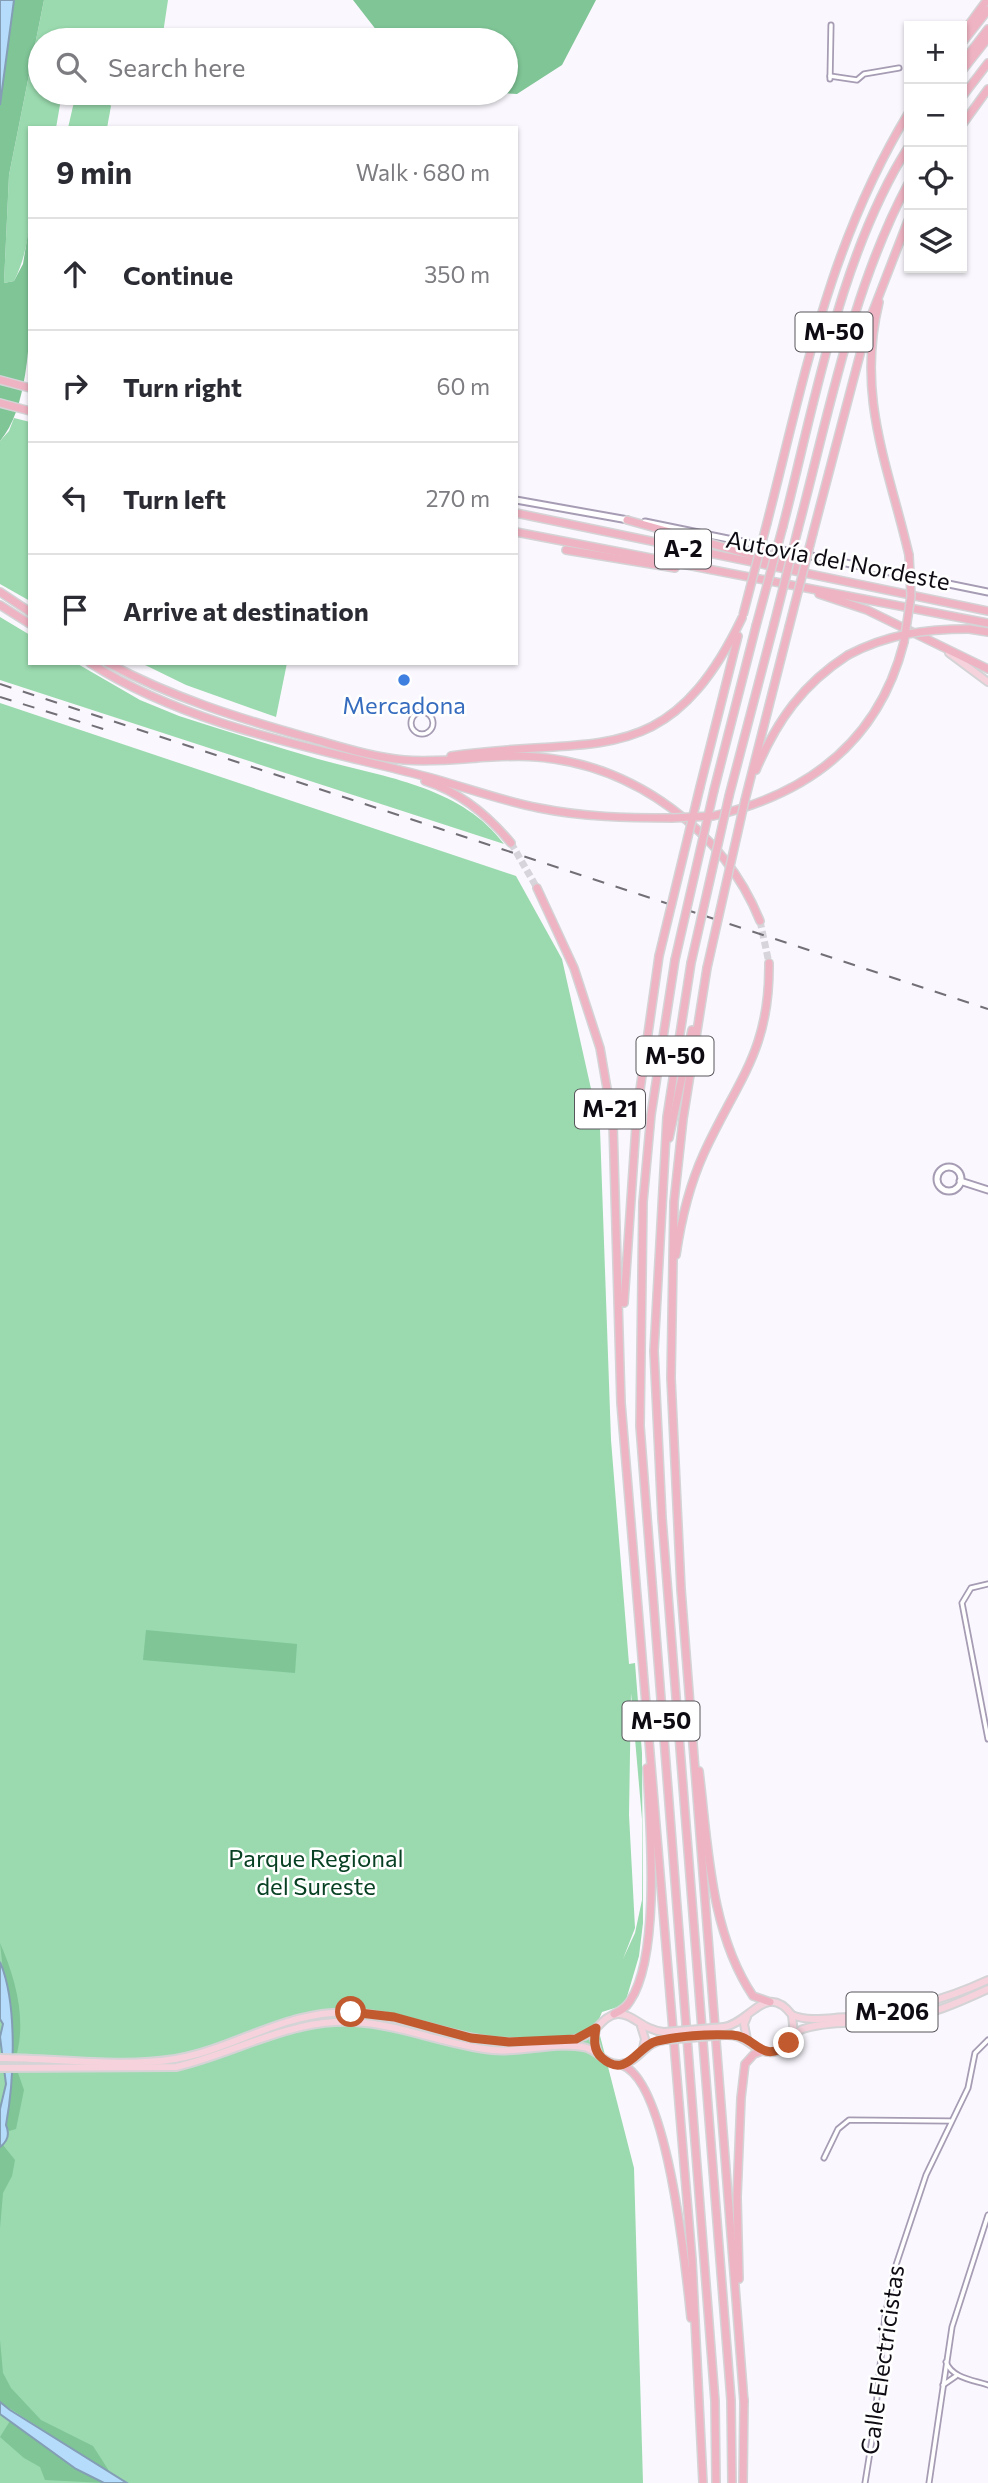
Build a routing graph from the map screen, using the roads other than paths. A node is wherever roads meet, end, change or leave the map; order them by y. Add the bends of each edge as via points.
1 (986, 0) edge
2 (988, 10) edge
3 (831, 25) dead end
4 (967, 27) edge
5 (988, 29) edge
6 (967, 37) edge
7 (988, 38) edge
8 (967, 56) edge
9 (988, 63) edge
10 (967, 65) edge
11 (900, 68) dead end
12 (988, 89) edge
13 (967, 90) edge
14 (967, 118) edge
15 (904, 121) edge
16 (908, 147) edge
17 (904, 192) edge
18 (904, 229) edge
19 (901, 235) junction
20 (0, 380) edge
21 (28, 388) edge
22 (0, 403) edge
23 (28, 411) edge
24 (518, 500) edge
25 (518, 513) edge
26 (627, 520) junction
27 (518, 532) edge
28 (566, 550) dead end
29 (696, 568) junction
30 (850, 582) junction
31 (792, 585) junction
32 (988, 592) edge
33 (0, 595) edge
34 (0, 605) edge
35 (988, 609) edge
36 (0, 610) edge
37 (28, 613) edge
38 (743, 616) junction
39 (988, 623) edge
40 (28, 625) edge
41 (28, 625) edge
42 (988, 632) edge
43 (942, 648) junction
44 (94, 665) edge
45 (112, 665) edge
46 (988, 669) edge
47 (988, 682) edge
48 (411, 723) joint
49 (433, 760) junction
50 (383, 767) junction
51 (746, 797) junction
52 (511, 843) tunnel mouth
53 (537, 888) tunnel mouth
54 (760, 921) tunnel mouth
55 (769, 963) tunnel mouth
56 (707, 968) junction
57 (665, 1149) junction
58 (961, 1181) junction
59 (988, 1190) edge
60 (673, 1285) junction
61 (621, 1342) junction
62 (988, 1584) edge
63 (688, 1678) junction
64 (645, 1696) junction
65 (988, 1740) edge
66 (988, 1980) edge
67 (988, 1989) edge
68 (770, 2002) junction
69 (614, 2014) junction
70 (748, 2015) junction
71 (792, 2015) junction
72 (641, 2026) junction
73 (596, 2028) junction
74 (794, 2035) junction
75 (665, 2036) junction
76 (747, 2039) junction
77 (988, 2040) edge
78 (642, 2050) junction
79 (762, 2051) junction
80 (600, 2055) junction
81 (0, 2058) edge
82 (622, 2064) junction
83 (0, 2068) edge
84 (950, 2121) junction
85 (824, 2158) dead end
86 (988, 2215) edge
87 (986, 2224) edge
88 (945, 2360) junction
89 (958, 2376) junction
90 (942, 2385) junction
91 (988, 2385) edge
92 (744, 2402) junction
93 (702, 2418) junction
94 (703, 2483) edge
95 (716, 2483) edge
96 (732, 2483) edge
97 (743, 2483) edge
98 (865, 2483) edge
99 (929, 2483) edge

1 - 4 highway
2 - 6 highway
3 - 11 street via 830,77 857,79
5 - 8 highway
7 - 10 highway
9 - 13 highway
12 - 14 highway
15 - 38 highway, M-50, bridge via 855,214 830,279
16 - 95 highway, M-50, bridge via 871,222 849,281 714,790 675,960 652,1102 643,1202 640,1426 715,2401
17 - 57 highway, M-50, bridge via 865,286 729,796 691,963
18 - 19 highway, M-50
19 - 50 highway, bridge via 873,327 870,390 879,448 908,555 911,596 904,642 882,700 844,752 812,777 753,807 713,816 672,818 594,816 540,808
19 - 51 highway, M-50, bridge via 871,313
20 - 21 highway
22 - 23 highway
24 - 26 main road
25 - 30 highway, Autovía del Nordeste / A-2
26 - 30 highway
26 - 32 main road
27 - 29 highway, Autovía del Nordeste / A-2
28 - 29 highway
29 - 31 highway, Autovía del Nordeste / A-2
30 - 35 highway, Autovía del Nordeste / A-2
31 - 39 highway, Autovía del Nordeste / A-2
31 - 43 highway via 867,610
33 - 37 highway
34 - 40 highway
36 - 41 highway
38 - 49 highway via 709,677 666,719 647,730 588,747 493,750
38 - 61 highway, M-50, bridge via 659,957 637,1111
42 - 51 highway, bridge via 931,629 899,635 848,655 789,706 766,746
43 - 46 highway
43 - 47 main road
44 - 50 highway via 195,713
45 - 49 highway via 174,695 276,729 366,754
48 - 48 street via 424,734 432,721 421,712
49 - 54 highway via 538,757 585,766 630,783 673,809 717,850 750,897
50 - 52 highway via 460,797 482,812
51 - 56 highway, M-50, bridge
53 - 61 highway, M-21 via 574,968 600,1048 613,1123
55 - 60 highway via 769,994 754,1058 697,1168 683,1213
56 - 57 highway
56 - 60 highway, M-50 via 674,1202
57 - 96 highway, M-50 via 655,1337 657,1425 718,2216
58 - 58 main road via 953,1168 943,1168 937,1177 947,1191
58 - 59 main road
60 - 63 highway, M-50 via 674,1455
61 - 64 highway, M-50 via 621,1404
62 - 65 street via 967,1590 962,1602
63 - 68 highway via 720,1916 747,1987 753,1996
63 - 92 highway, M-50
64 - 69 highway via 648,1940 634,1995
64 - 93 highway, M-50
66 - 71 main road, M-206 via 929,2005 897,2012 816,2019
67 - 74 main road, M-206 via 929,2014 802,2029
68 - 70 main road via 759,2004
68 - 71 main road, M-206
69 - 72 main road via 632,2018
69 - 73 main road
70 - 75 main road, bridge via 724,2027
70 - 76 main road via 744,2024
71 - 74 main road
72 - 75 main road
72 - 78 main road
73 - 80 main road via 594,2039
73 - 81 main road via 576,2039 509,2042 471,2038 394,2017 332,2013 292,2020 174,2059
74 - 79 main road, M-206 via 782,2049
75 - 76 main road, bridge
75 - 78 main road
76 - 79 main road
77 - 84 street, Calle Electricistas via 975,2053 968,2088
78 - 82 main road
79 - 92 highway via 745,2064 741,2098 737,2233
80 - 82 main road
80 - 83 main road via 577,2046 491,2050 351,2021 296,2028 176,2067
82 - 93 highway via 639,2078 663,2137 682,2241
84 - 85 street via 849,2120 838,2129
84 - 98 street, Calle Electricistas via 926,2175 896,2265 885,2316
86 - 87 street
87 - 88 street via 960,2295
88 - 89 street
88 - 90 street
89 - 90 street
89 - 91 street
90 - 99 street
92 - 97 highway, M-50
93 - 94 highway, M-50

